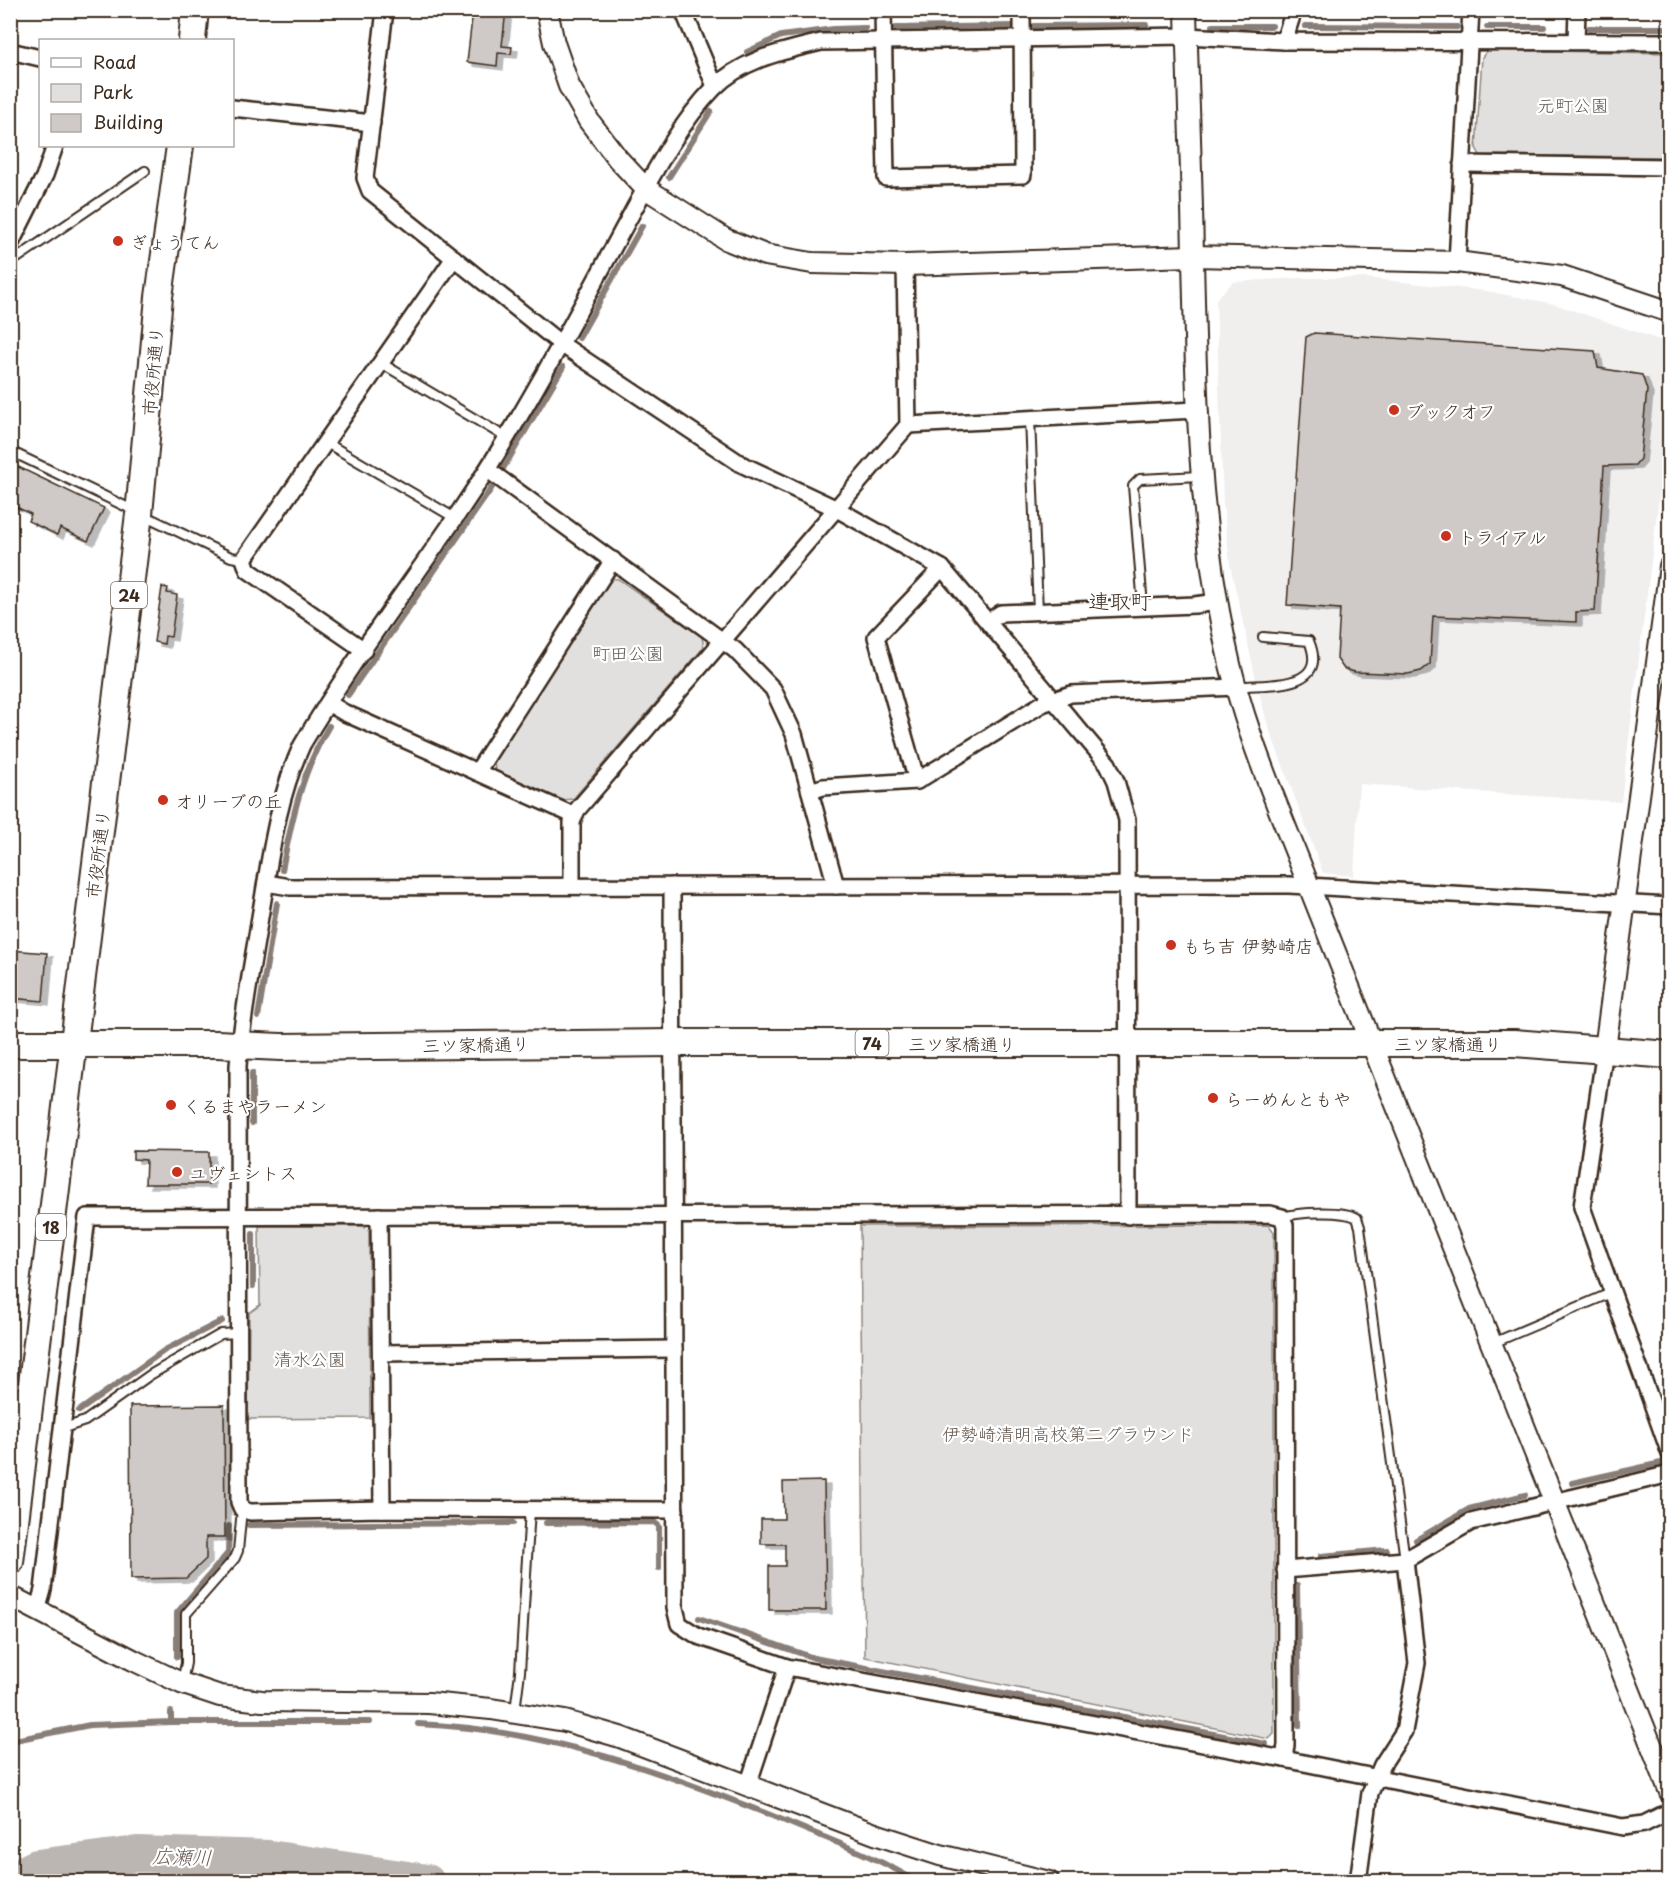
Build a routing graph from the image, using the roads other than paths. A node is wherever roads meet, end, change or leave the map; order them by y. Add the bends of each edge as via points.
1 (195, 10) edge
2 (385, 10) edge
3 (547, 10) edge
4 (682, 10) edge
5 (883, 10) edge
6 (1022, 10) edge
7 (1186, 10) edge
8 (1294, 10) edge
9 (1471, 10) edge
10 (1577, 10) edge
11 (1186, 36) junction
12 (192, 39) edge
13 (1022, 40) junction
14 (1284, 41) junction
15 (1576, 41) junction
16 (1470, 42) junction
17 (1670, 42) edge
18 (884, 43) junction
19 (10, 51) edge
20 (39, 58) edge
21 (716, 86) junction
22 (234, 108) edge
23 (372, 123) junction
24 (55, 147) edge
25 (180, 147) edge
26 (1462, 164) junction
27 (1670, 167) edge
28 (145, 171) dead end
29 (645, 188) junction
30 (10, 245) edge
31 (1193, 256) junction
32 (454, 258) junction
33 (1457, 262) junction
34 (10, 263) edge
35 (905, 265) junction
36 (1670, 312) edge
37 (561, 344) junction
38 (381, 363) junction
39 (1196, 410) junction
40 (1030, 419) junction
41 (908, 424) junction
42 (507, 438) junction
43 (324, 441) junction
44 (10, 451) edge
45 (488, 470) junction
46 (1200, 476) junction
47 (835, 508) junction
48 (139, 514) junction
49 (455, 518) junction
50 (244, 559) junction
51 (613, 560) junction
52 (1670, 566) edge
53 (942, 568) junction
54 (1217, 602) junction
55 (1143, 606) junction
56 (1038, 610) junction
57 (988, 622) junction
58 (1263, 637) dead end
59 (722, 641) junction
60 (364, 650) junction
61 (1236, 687) junction
62 (1054, 698) junction
63 (328, 703) junction
64 (477, 772) junction
65 (917, 782) junction
66 (810, 791) junction
67 (573, 815) junction
68 (266, 883) junction
69 (1128, 884) junction
70 (572, 885) junction
71 (836, 885) junction
72 (1309, 885) junction
73 (672, 886) junction
74 (1626, 902) junction
75 (1670, 906) edge
76 (673, 1043) junction
77 (1371, 1043) junction
78 (10, 1044) edge
79 (74, 1044) junction
80 (1128, 1044) junction
81 (240, 1045) junction
82 (1605, 1049) junction
83 (1670, 1055) edge
84 (379, 1216) junction
85 (674, 1216) junction
86 (1128, 1216) junction
87 (239, 1217) junction
88 (1282, 1217) junction
89 (1611, 1293) junction
90 (240, 1333) junction
91 (1491, 1344) junction
92 (674, 1349) junction
93 (381, 1353) junction
94 (64, 1428) junction
95 (1670, 1454) edge
96 (1670, 1474) edge
97 (1556, 1502) junction
98 (242, 1509) junction
99 (382, 1509) junction
100 (530, 1509) junction
101 (675, 1510) junction
102 (1405, 1560) junction
103 (10, 1562) edge
104 (1285, 1570) junction
105 (10, 1596) edge
106 (37, 1611) junction
107 (787, 1667) junction
108 (181, 1683) junction
109 (514, 1713) junction
110 (1284, 1759) junction
111 (1376, 1778) junction
112 (748, 1785) junction
113 (1670, 1792) edge
114 (1670, 1811) edge
115 (1049, 1881) edge
116 (1358, 1881) edge

1 - 12 main road
2 - 23 street
3 - 29 street via 569,86 589,121
4 - 21 street
5 - 18 street
6 - 13 street
7 - 11 street
8 - 14 street
9 - 16 street
10 - 15 street
11 - 13 street
11 - 14 street
11 - 31 street
13 - 18 street
13 - 18 street via 1023,175 886,178
14 - 16 street
15 - 16 street
15 - 17 street
16 - 26 street
18 - 21 street via 821,42 769,55 735,71
19 - 20 street
21 - 29 street via 694,111
22 - 23 street
23 - 32 street via 367,186
24 - 30 street
25 - 48 main road, 市役所通り / 24 via 159,297
26 - 27 street
26 - 33 street
28 - 34 lane
29 - 35 street via 725,238 765,255 812,263
29 - 37 street
31 - 33 street
31 - 35 street
31 - 39 street
32 - 37 street
32 - 38 street
33 - 36 street via 1562,276
35 - 41 street
37 - 42 street
37 - 47 street via 741,464
38 - 42 lane
38 - 43 street
39 - 40 street
39 - 46 street
40 - 41 street
40 - 56 lane
41 - 47 street
42 - 45 street
43 - 49 lane
43 - 50 street
44 - 48 lane
45 - 49 street
45 - 51 street
46 - 54 street
46 - 55 lane via 1140,479 1133,486
47 - 53 street
47 - 59 street
48 - 50 lane via 231,557
48 - 79 main road, 市役所通り / 24
49 - 60 street
50 - 60 street via 248,570
51 - 59 street
51 - 64 street
52 - 74 street
53 - 57 street
53 - 65 street via 876,637
54 - 55 street
54 - 61 street
55 - 56 street
56 - 57 street via 1001,614
57 - 62 street
58 - 61 lane via 1309,641 1313,650 1310,669 1304,678 1289,683
59 - 66 street via 757,671 778,698 790,721
59 - 67 street
60 - 63 street
61 - 62 street
61 - 72 street via 1251,737
62 - 65 street
62 - 69 street via 1108,764 1116,781 1127,820
63 - 64 street
63 - 68 street via 289,773
64 - 67 street
65 - 66 street
66 - 71 street
67 - 70 street
68 - 70 street via 290,887
68 - 81 street
69 - 71 street
69 - 72 street
69 - 80 street
70 - 73 street
71 - 73 street
72 - 74 street
72 - 77 street
73 - 76 street
74 - 75 street
74 - 82 street
76 - 80 main road, 三ツ家橋通り / 74
76 - 81 main road, 三ツ家橋通り / 74
76 - 85 street
77 - 80 main road, 三ツ家橋通り / 74
77 - 82 main road, 三ツ家橋通り / 74 via 1514,1043
77 - 91 street
78 - 79 main road, 三ツ家橋通り
79 - 81 main road, 三ツ家橋通り / 74
79 - 103 main road, 市役所通り / 18
80 - 86 street
81 - 87 street
82 - 83 main road, 三ツ家橋通り / 74
82 - 89 street via 1582,1207
84 - 85 street
84 - 87 street
84 - 93 street
85 - 86 street
85 - 92 street
86 - 88 street
87 - 90 street
87 - 94 street via 87,1218
88 - 102 lane via 1294,1213 1348,1214 1357,1218
88 - 104 street
89 - 91 lane
89 - 95 street
90 - 94 lane via 221,1334 150,1375 85,1421
90 - 98 street
91 - 97 street
92 - 93 street
92 - 101 street
93 - 99 street
94 - 106 street
96 - 97 street
97 - 102 street via 1471,1522
97 - 113 street
98 - 99 street
98 - 108 lane via 235,1558 186,1614 186,1663
99 - 100 street
100 - 101 street
100 - 109 lane
101 - 107 street via 675,1608 679,1624 698,1636
102 - 104 street
102 - 111 street via 1417,1663 1404,1731
104 - 110 street
105 - 106 street
106 - 108 street
107 - 110 street
107 - 112 street
108 - 109 street via 240,1699 429,1703
109 - 112 street via 620,1737
110 - 111 street
111 - 114 street via 1623,1827 1644,1824
111 - 116 street via 1370,1793
112 - 115 street via 874,1834 940,1855

